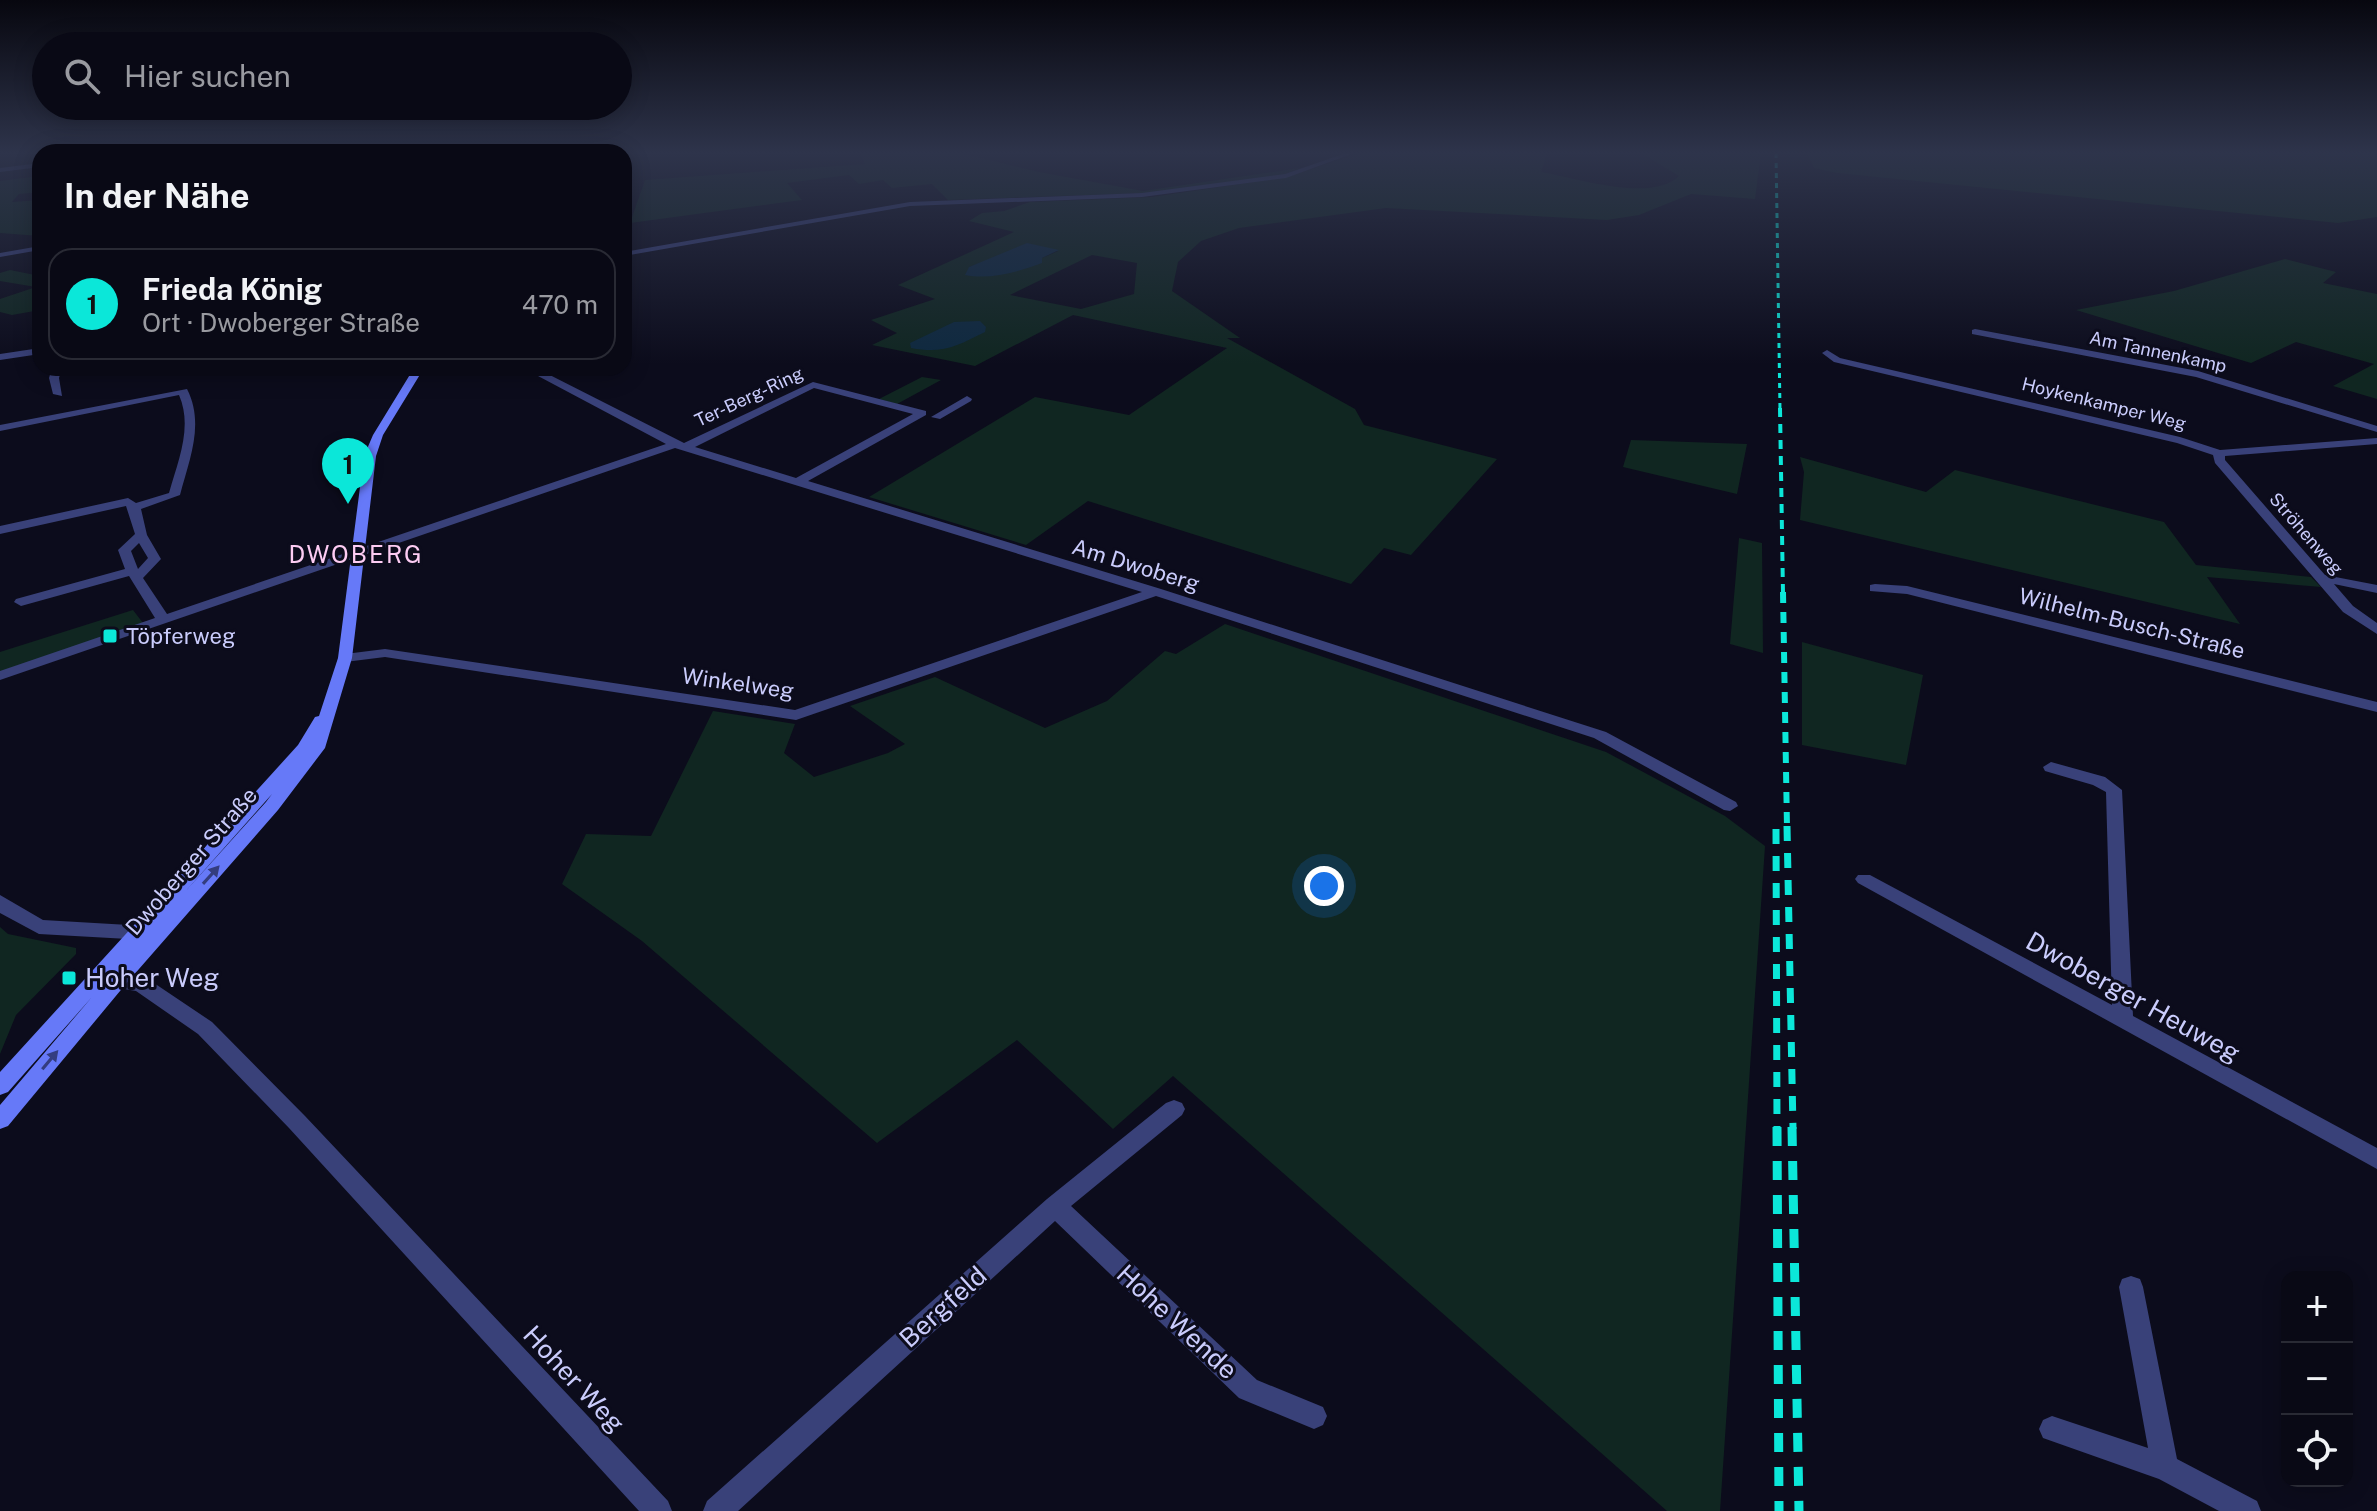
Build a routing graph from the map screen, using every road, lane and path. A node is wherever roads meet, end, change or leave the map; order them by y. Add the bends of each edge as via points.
1 (796, 224) edge
2 (32, 249) edge
3 (632, 253) edge
4 (0, 255) edge
5 (1975, 332) dead end
6 (32, 352) edge
7 (1827, 353) dead end
8 (0, 357) edge
9 (55, 376) edge
10 (414, 376) edge
11 (544, 376) edge
12 (58, 394) dead end
13 (967, 399) dead end
14 (922, 413) junction
15 (0, 428) edge
16 (2377, 429) edge
17 (2377, 441) edge
18 (680, 446) junction
19 (2219, 453) junction
20 (799, 481) junction
21 (134, 507) junction
22 (0, 530) edge
23 (141, 535) junction
24 (356, 555) junction
25 (134, 575) junction
26 (2321, 578) junction
27 (1875, 588) dead end
28 (2377, 589) edge
29 (1156, 592) junction
30 (21, 602) dead end
31 (164, 621) junction
32 (2377, 630) edge
33 (345, 658) junction
34 (0, 676) edge
35 (335, 695) junction
36 (2377, 707) edge
37 (2051, 767) dead end
38 (1730, 806) dead end
39 (1864, 879) dead end
40 (0, 901) edge
41 (137, 933) junction
42 (160, 934) junction
43 (106, 980) junction
44 (2123, 1021) junction
45 (0, 1086) edge
46 (1174, 1109) dead end
47 (0, 1120) edge
48 (2377, 1159) edge
49 (1055, 1206) junction
50 (2131, 1287) dead end
51 (1314, 1416) dead end
52 (2052, 1429) dead end
53 (2165, 1467) junction
54 (658, 1511) edge
55 (717, 1511) edge
56 (2247, 1511) edge

1 - 3 street
2 - 4 street
5 - 16 street, Am Tannenkamp via 2198,374
6 - 8 street
7 - 19 street, Hoykenkamper Weg via 1837,360
9 - 12 street
10 - 24 street, Dwoberger Straße via 370,456
11 - 18 street, Am Dwoberg
13 - 14 street, Ter-Berg-Ring via 938,417
14 - 18 street, Ter-Berg-Ring via 813,385
14 - 20 street
15 - 21 street via 183,391 190,403 191,430 174,495
17 - 19 street, Hoykenkamper Weg
18 - 20 street, Am Dwoberg
18 - 24 street
19 - 26 street, Ströhenweg via 2219,461
20 - 29 street, Am Dwoberg
21 - 22 street via 128,502
21 - 23 street
23 - 25 street via 124,550
23 - 25 street via 155,559
24 - 31 street
24 - 33 street, Dwoberger Straße
25 - 30 street
25 - 31 street
26 - 28 street
26 - 32 street, Ströhenweg via 2348,609
27 - 36 street, Wilhelm-Busch-Straße via 1907,590
29 - 33 street, Winkelweg via 796,715 385,653
29 - 38 street, Am Dwoberg via 1600,735
31 - 34 street
33 - 35 street, Dwoberger Straße
35 - 41 street, Dwoberger Straße via 304,747
42 -> 35 street, Dwoberger Straße via 313,754
37 - 44 street via 2114,790
39 - 44 street, Dwoberger Heuweg
40 - 41 street via 39,927
41 - 42 street
41 - 43 street, Dwoberger Straße
42 - 43 street, Dwoberger Straße
43 - 45 street, Dwoberger Straße
47 -> 43 street, Dwoberger Straße
43 - 54 street, Hoher Weg via 141,984 234,1055
44 - 48 street, Dwoberger Heuweg
46 - 49 street, Bergfeld
49 - 51 street, Hohe Wende via 1248,1389
49 - 55 street, Bergfeld
50 - 53 street
52 - 53 street
53 - 56 street

